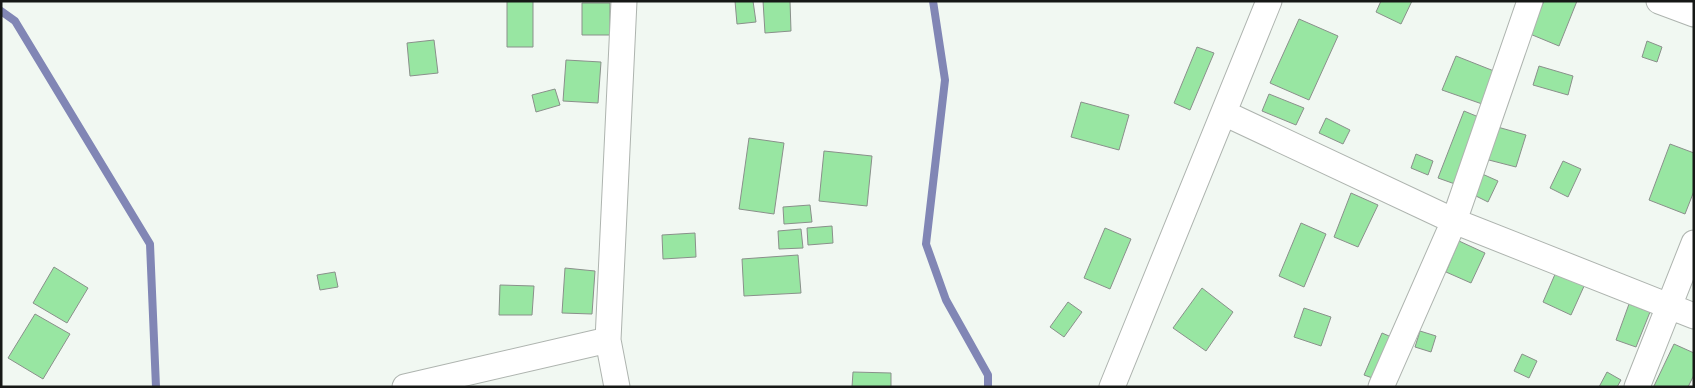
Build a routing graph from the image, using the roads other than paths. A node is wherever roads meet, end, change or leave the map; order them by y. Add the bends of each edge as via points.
1 (624, 1) edge
2 (1269, 1) edge
3 (1530, 1) edge
4 (1659, 1) edge
5 (1694, 14) edge
6 (1224, 113) junction
7 (1454, 222) junction
8 (1694, 244) edge
9 (1669, 306) junction
10 (1694, 316) edge
11 (608, 340) junction
12 (405, 387) edge
13 (617, 387) edge
14 (1112, 387) edge
15 (1380, 387) edge
16 (1637, 387) edge

1 - 11 street
2 - 6 street
3 - 7 street
4 - 5 street
6 - 7 street
6 - 14 street
7 - 9 street
7 - 15 street
8 - 9 street
9 - 10 street
9 - 16 street
11 - 12 street
11 - 13 street

